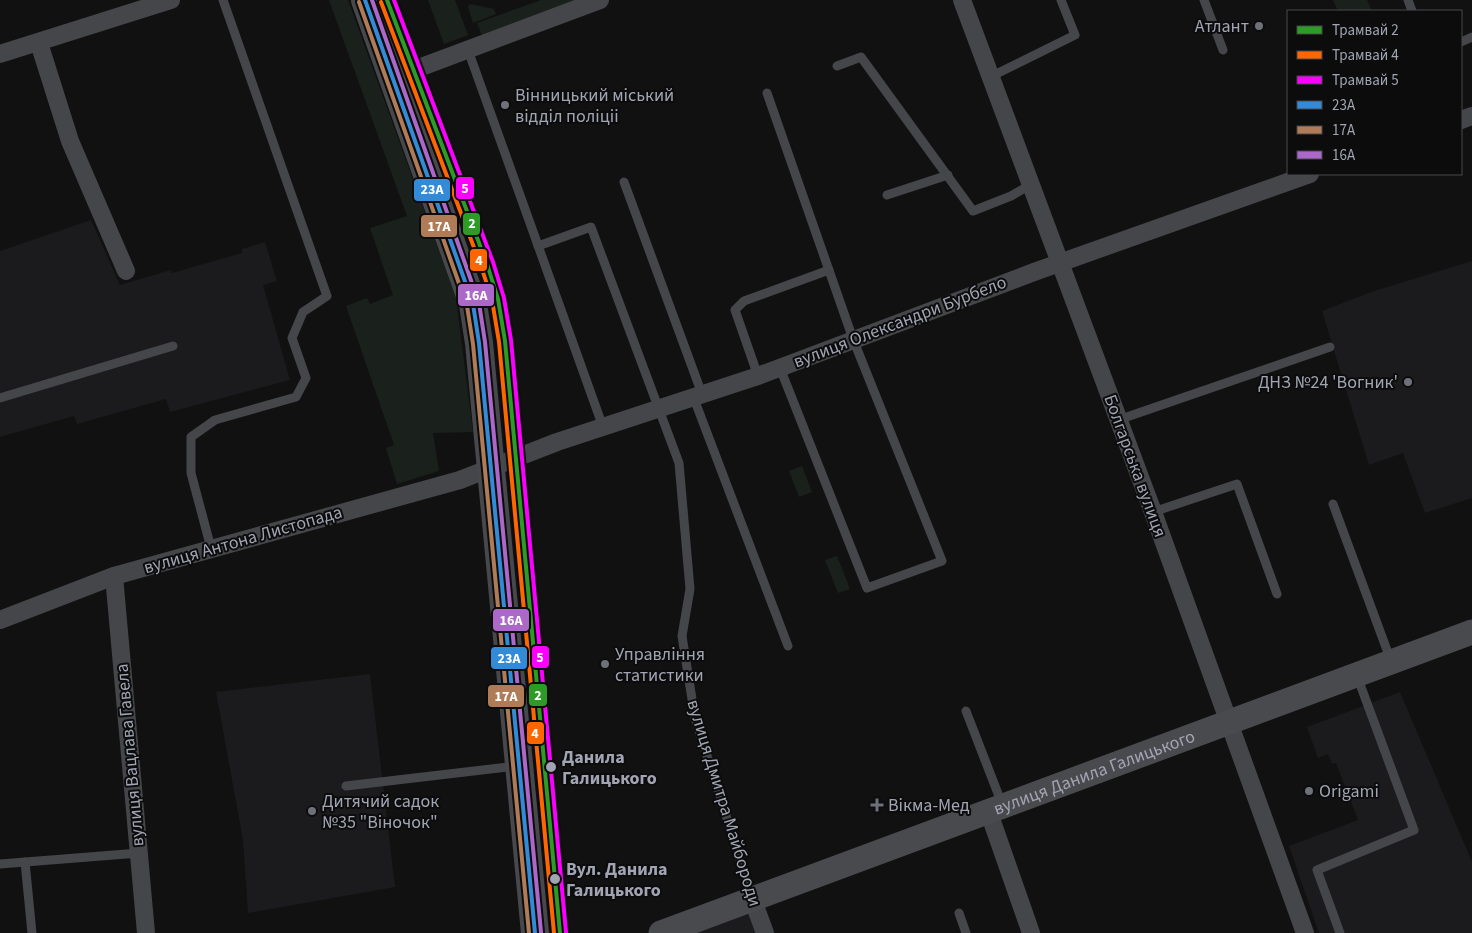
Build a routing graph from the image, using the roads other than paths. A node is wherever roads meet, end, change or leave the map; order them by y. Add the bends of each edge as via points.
1 (171, 0) edge
2 (224, 0) edge
3 (365, 0) edge
4 (600, 0) edge
5 (962, 0) edge
6 (1061, 0) edge
7 (1204, 0) edge
8 (39, 43) junction
9 (468, 50) junction
10 (1223, 50) dead end
11 (0, 54) edge
12 (836, 66) dead end
13 (990, 77) junction
14 (392, 78) junction
15 (767, 93) dead end
16 (948, 175) junction
17 (1307, 175) edge
18 (624, 182) dead end
19 (1030, 185) junction
20 (887, 195) dead end
21 (538, 246) junction
22 (1059, 263) junction
23 (829, 270) junction
24 (126, 271) dead end
25 (853, 339) junction
26 (173, 346) dead end
27 (1330, 348) dead end
28 (780, 368) junction
29 (758, 376) junction
30 (698, 395) junction
31 (0, 398) edge
32 (657, 408) junction
33 (1118, 420) junction
34 (603, 427) junction
35 (490, 468) junction
36 (1333, 504) dead end
37 (1153, 512) junction
38 (211, 548) junction
39 (114, 576) junction
40 (1278, 594) dead end
41 (0, 620) edge
42 (1472, 632) edge
43 (788, 646) dead end
44 (1392, 662) junction
45 (1356, 675) junction
46 (966, 711) dead end
47 (1227, 722) junction
48 (518, 766) junction
49 (346, 786) dead end
50 (995, 807) junction
51 (138, 853) junction
52 (25, 862) junction
53 (0, 864) edge
54 (752, 898) junction
55 (959, 913) dead end
56 (32, 933) edge
57 (146, 933) edge
58 (535, 933) edge
59 (661, 933) edge
60 (765, 933) edge
61 (966, 933) edge
62 (1031, 933) edge
63 (1304, 933) edge
64 (1340, 933) edge

1 - 8 street
2 - 38 lane via 327,296 303,312 292,338 306,378 296,398 215,420 191,438 191,473
3 - 14 main road
4 - 9 street
5 - 13 street, Болгарська вулиця
6 - 13 lane via 1074,35
7 - 10 lane
8 - 11 street
8 - 24 street via 70,141
9 - 14 street
9 - 21 lane
12 - 16 lane via 861,57
13 - 19 street, Болгарська вулиця
14 - 35 main road via 473,304
15 - 23 lane
16 - 19 lane via 973,210
16 - 20 lane
17 - 22 street, вулиця Олександри Бурбело
18 - 30 lane
19 - 22 street, Болгарська вулиця
21 - 32 lane, вулиця Дмитра Майбороди via 591,227
21 - 34 lane
22 - 25 street, вулиця Олександри Бурбело
22 - 33 street, Болгарська вулиця
23 - 25 lane
23 - 29 lane via 744,301 735,310
25 - 28 street, вулиця Олександри Бурбело
25 - 28 lane via 942,561 867,588
26 - 31 lane
27 - 33 lane
28 - 29 street, вулиця Олександри Бурбело
29 - 30 street, вулиця Олександри Бурбело
30 - 32 street, вулиця Олександри Бурбело
30 - 43 lane
32 - 34 street, вулиця Олександри Бурбело
32 - 54 lane, вулиця Дмитра Майбороди via 679,463 690,589 682,636 695,718
33 - 37 street, Болгарська вулиця
34 - 35 street, вулиця Олександри Бурбело
35 - 38 street, вулиця Антона Листопада via 460,480
35 - 48 main road
36 - 44 lane
37 - 40 lane via 1237,484
37 - 47 street, Болгарська вулиця
38 - 39 street, вулиця Антона Листопада
39 - 41 street, вулиця Антона Листопада
39 - 51 street, вулиця Вацлава Гавела
42 - 44 main road, вулиця Данила Галицького
44 - 45 main road, вулиця Данила Галицького
45 - 47 main road, вулиця Данила Галицького
45 - 64 lane via 1414,830 1316,870
46 - 50 lane
47 - 50 main road, вулиця Данила Галицького
47 - 63 street, Болгарська вулиця
48 - 49 lane
48 - 58 main road
50 - 54 main road, вулиця Данила Галицького
50 - 62 street
51 - 52 lane
51 - 57 street, вулиця Вацлава Гавела
52 - 53 lane
52 - 56 lane
54 - 59 main road, вулиця Данила Галицького
54 - 60 street, вулиця Дмитра Майбороди
55 - 61 lane

